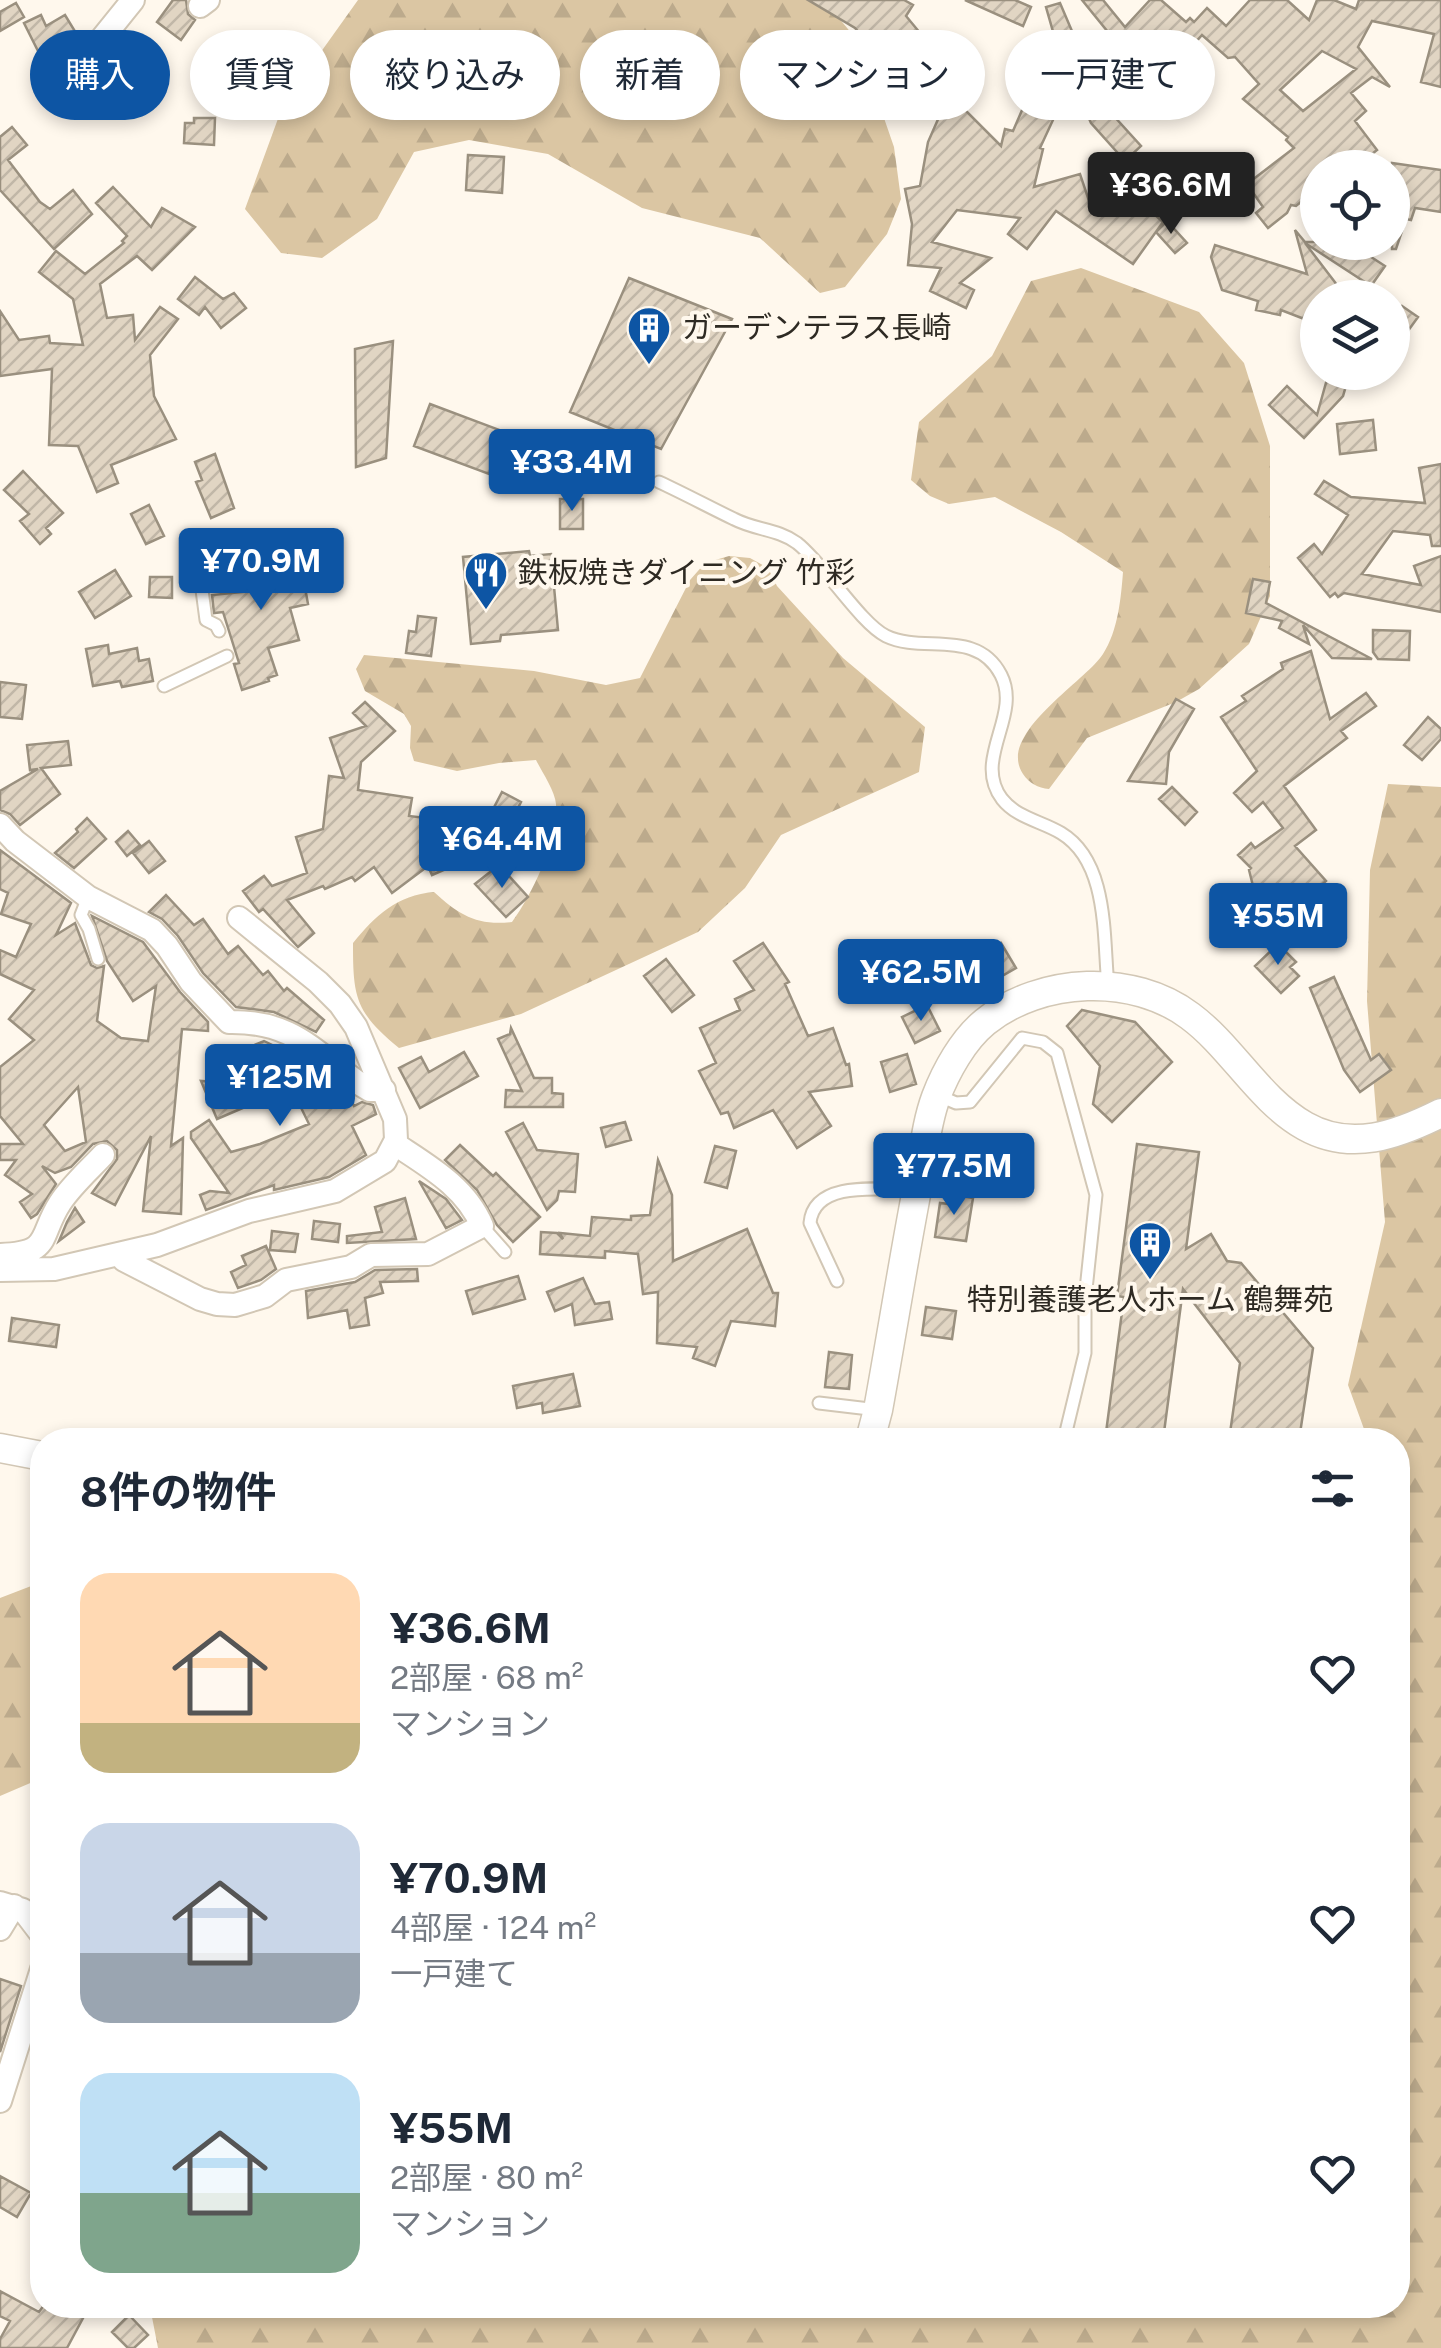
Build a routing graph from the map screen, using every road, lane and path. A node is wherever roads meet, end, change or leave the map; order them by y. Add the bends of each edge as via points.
1 (133, 0) edge
2 (109, 30) edge
3 (659, 482) dead end
4 (202, 590) dead end
5 (219, 632) dead end
6 (227, 656) dead end
7 (164, 686) dead end
8 (0, 825) edge
9 (88, 897) junction
10 (239, 918) dead end
11 (98, 959) dead end
12 (1108, 986) junction
13 (384, 1090) junction
14 (937, 1095) junction
15 (1441, 1114) edge
16 (395, 1144) junction
17 (108, 1149) dead end
18 (916, 1190) junction
19 (482, 1226) junction
20 (506, 1252) dead end
21 (122, 1253) junction
22 (0, 1255) edge
23 (0, 1270) edge
24 (837, 1281) dead end
25 (819, 1403) dead end
26 (878, 1410) junction
27 (873, 1428) edge
28 (1067, 1428) edge
29 (0, 1448) edge
30 (30, 1454) edge
31 (7, 1904) edge
32 (30, 1917) edge
33 (0, 1929) edge
34 (30, 2006) edge
35 (0, 2100) edge

1 - 2 street
3 - 12 lane via 736,520 785,534 880,634 902,643 953,643 991,661 1006,699 991,773 1007,804 1062,834 1091,866
4 - 5 lane via 206,620
6 - 7 lane
8 - 9 street
9 - 11 lane via 80,915
9 - 13 street via 152,930 228,1022 284,1029 360,1084
10 - 13 street via 340,1004
12 - 14 street via 1054,990 994,1016 965,1044
12 - 15 street via 1170,1002 1187,1014 1304,1126 1348,1140 1372,1139
13 - 16 street via 396,1119
14 - 18 street
14 - 28 lane via 970,1102 1022,1038 1057,1053 1096,1195 1084,1353
16 - 19 street via 434,1168
16 - 21 street via 376,1168 335,1191
17 - 22 street via 60,1203 44,1242
18 - 24 lane via 844,1192 815,1206 810,1224
18 - 26 street
19 - 20 lane
19 - 21 street via 428,1254 372,1256 286,1280 265,1296 235,1305 160,1281
21 - 23 street via 54,1269
25 - 26 lane
26 - 27 street
29 - 30 street
31 - 32 street
31 - 33 street
34 - 35 street

